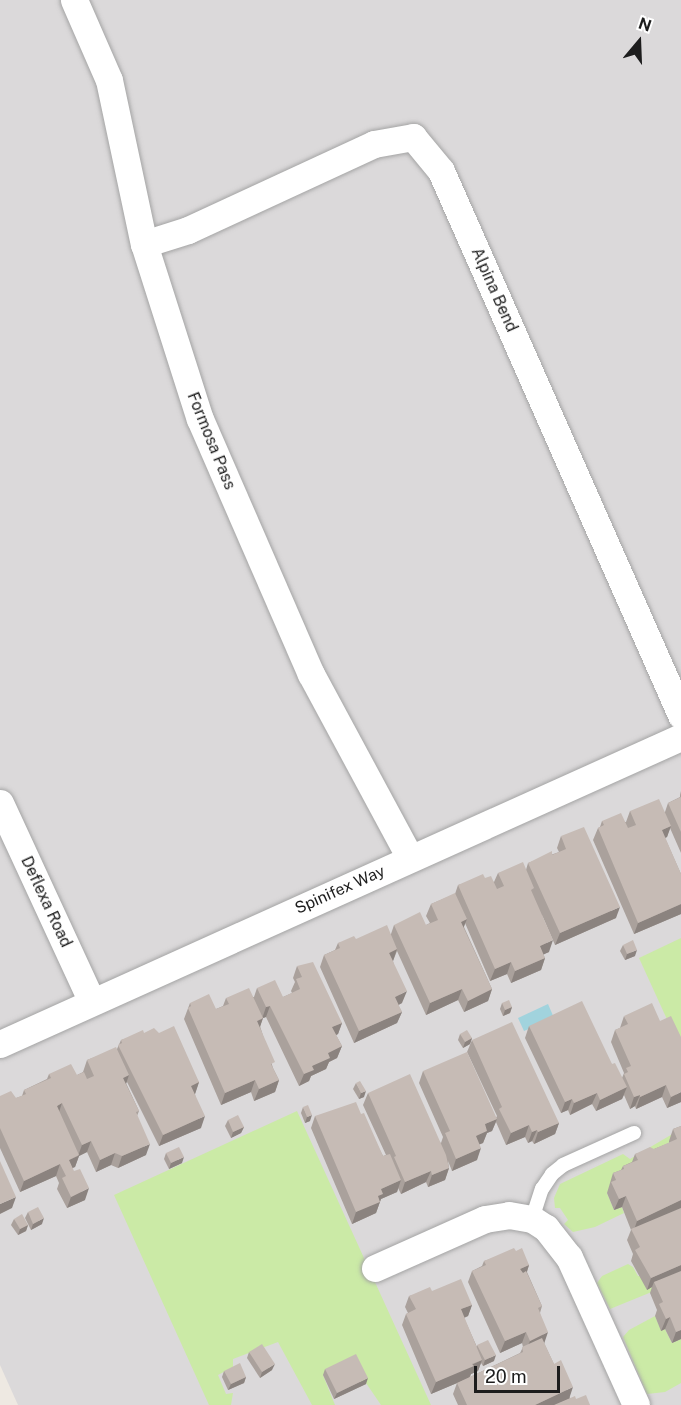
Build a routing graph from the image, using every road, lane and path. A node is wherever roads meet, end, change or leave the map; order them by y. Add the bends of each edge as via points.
1 (74, 0) edge
2 (144, 244) junction
3 (681, 715) edge
4 (681, 736) edge
5 (0, 802) edge
6 (410, 858) junction
7 (92, 1002) junction
8 (0, 1044) edge
9 (634, 1133) dead end
10 (532, 1219) junction
11 (375, 1268) dead end
12 (636, 1405) edge

1 - 2 street, Formosa Pass via 109,80
2 - 3 street, Alpina Bend via 188,230 374,144 413,137 441,171
2 - 6 street, Formosa Pass via 200,419 311,674
4 - 6 street, Spinifex Way
5 - 7 street, Deflexa Road
6 - 7 street, Spinifex Way
7 - 8 street, Spinifex Way
9 - 10 lane via 563,1165 552,1174 542,1189
10 - 11 street via 509,1215 485,1219
10 - 12 street via 546,1228 569,1257

